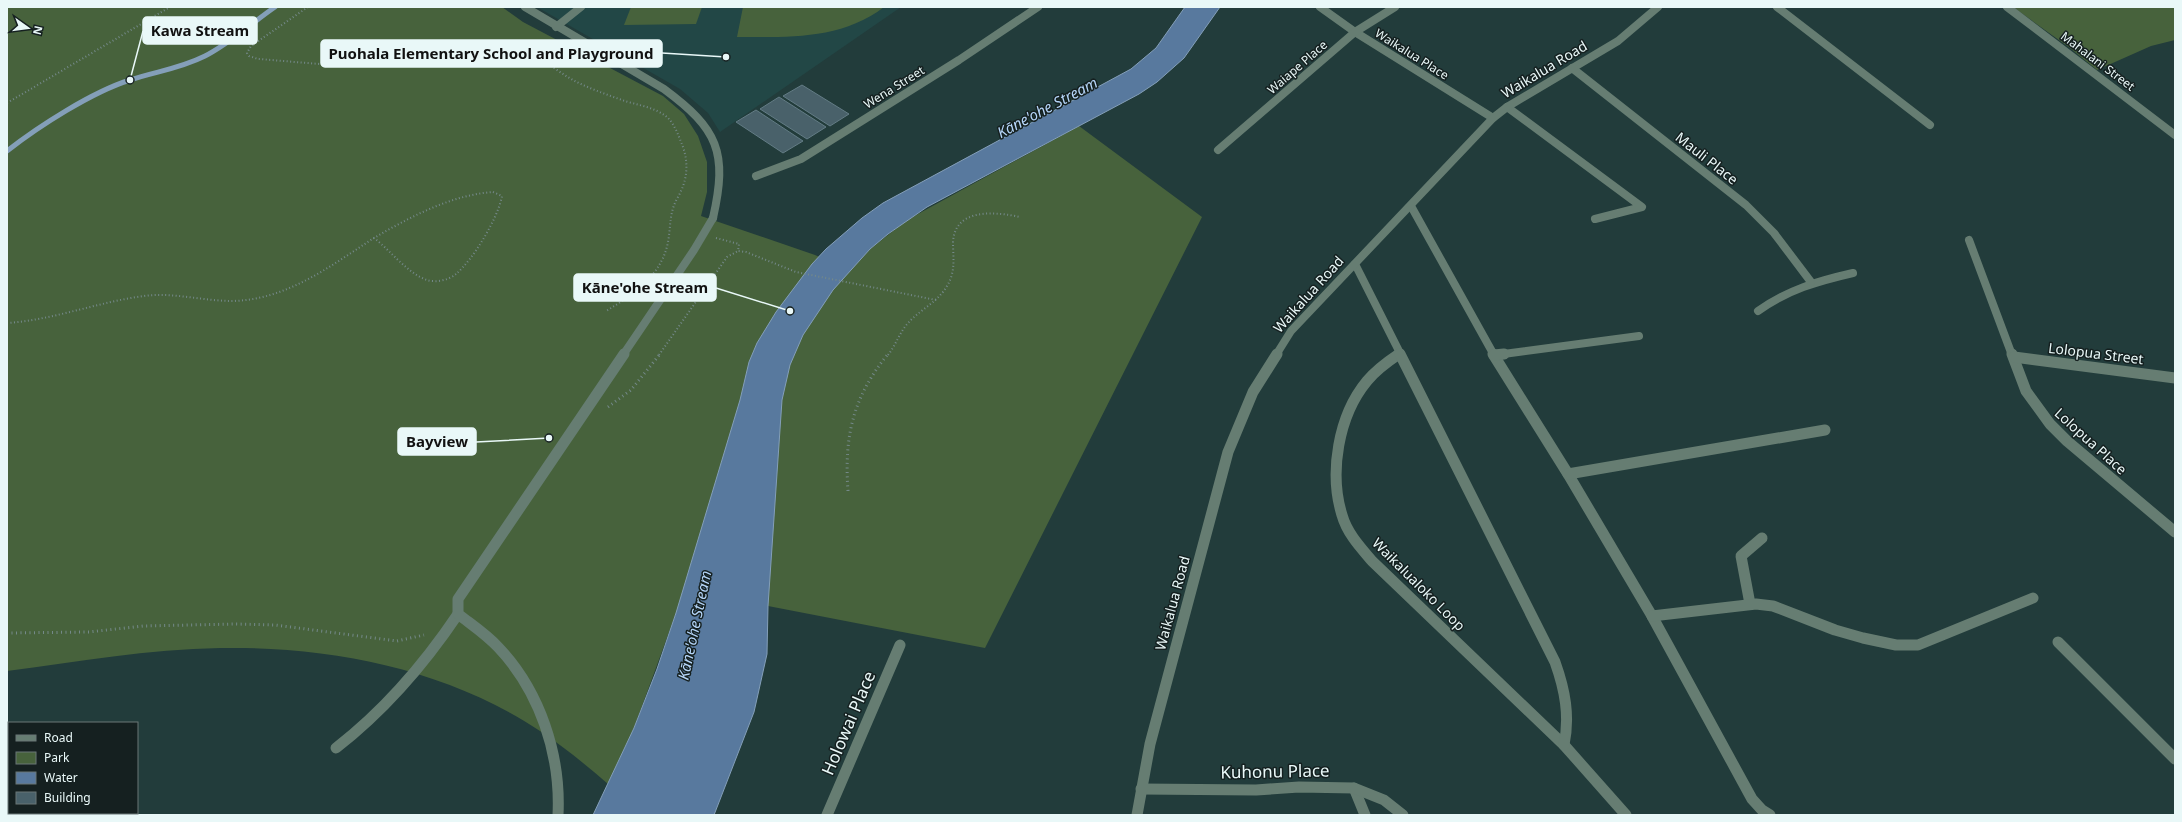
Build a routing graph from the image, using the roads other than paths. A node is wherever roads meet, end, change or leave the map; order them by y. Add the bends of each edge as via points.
1 (525, 7) edge
2 (580, 7) edge
3 (1038, 7) edge
4 (1320, 7) edge
5 (1395, 7) edge
6 (1658, 7) edge
7 (1777, 7) edge
8 (2007, 7) edge
9 (556, 27) junction
10 (1356, 32) junction
11 (1572, 68) junction
12 (1507, 107) junction
13 (1493, 118) junction
14 (1930, 125) dead end
15 (2175, 135) edge
16 (1218, 150) dead end
17 (756, 176) dead end
18 (1411, 206) junction
19 (1595, 219) dead end
20 (1969, 240) dead end
21 (1355, 264) junction
22 (1853, 273) dead end
23 (1811, 282) junction
24 (1758, 311) dead end
25 (1639, 336) dead end
26 (1400, 353) junction
27 (1494, 355) junction
28 (2014, 357) junction
29 (2175, 378) edge
30 (1825, 430) dead end
31 (1568, 474) junction
32 (2175, 532) edge
33 (1762, 538) dead end
34 (2033, 598) dead end
35 (1750, 604) junction
36 (458, 614) junction
37 (1652, 616) junction
38 (2058, 642) dead end
39 (900, 645) dead end
40 (1564, 745) junction
41 (336, 748) dead end
42 (2175, 759) edge
43 (1354, 788) junction
44 (1140, 789) junction
45 (558, 815) edge
46 (827, 815) edge
47 (1137, 815) edge
48 (1365, 815) edge
49 (1403, 815) edge
50 (1626, 815) edge
51 (1770, 815) edge

1 - 9 street
2 - 9 street
3 - 17 street, Wena Street via 964,57 801,159
4 - 10 street, Waikalua Place
5 - 10 street, Waiape Place
6 - 11 street, Waikalua Road via 1618,41
7 - 14 street
8 - 15 street, Mahalani Street
9 - 36 street via 675,94 699,117 714,142 720,167 720,190 713,218 703,237 462,591 456,607
10 - 13 street, Waikalua Place
10 - 16 street, Waiape Place
11 - 12 street, Waikalua Road
11 - 23 street, Mauli Place via 1746,205 1774,233
12 - 13 street, Waikalua Road
12 - 19 street via 1642,207
13 - 18 street, Waikalua Road
18 - 21 street, Waikalua Road
18 - 27 street
20 - 28 street, Lolopua Place
21 - 26 street
21 - 44 street, Waikalua Road via 1291,331 1267,367 1240,421 1218,485
22 - 23 street
23 - 24 street via 1780,295
25 - 27 street
26 - 40 street via 1555,662 1562,679 1568,708
26 - 40 street, Waikalualoko Loop via 1386,361 1370,376 1350,412 1338,466 1339,501 1343,517 1353,537 1372,561
27 - 31 street
28 - 29 street, Lolopua Street
28 - 32 street, Lolopua Place via 2033,403 2053,428
30 - 31 street
31 - 37 street
33 - 35 street via 1741,556
34 - 35 street via 1918,645 1896,645 1863,638 1773,606
35 - 37 street
36 - 41 street via 431,655 394,698
36 - 45 street via 502,651 516,669 538,708 556,770 559,789
37 - 51 street via 1752,799
38 - 42 street
39 - 46 street, Holowai Place
40 - 50 street, Waikalualoko Loop
43 - 44 street, Kuhonu Place
43 - 48 street
43 - 49 street, Kuhonu Place via 1384,800
44 - 47 street, Waikalua Road

